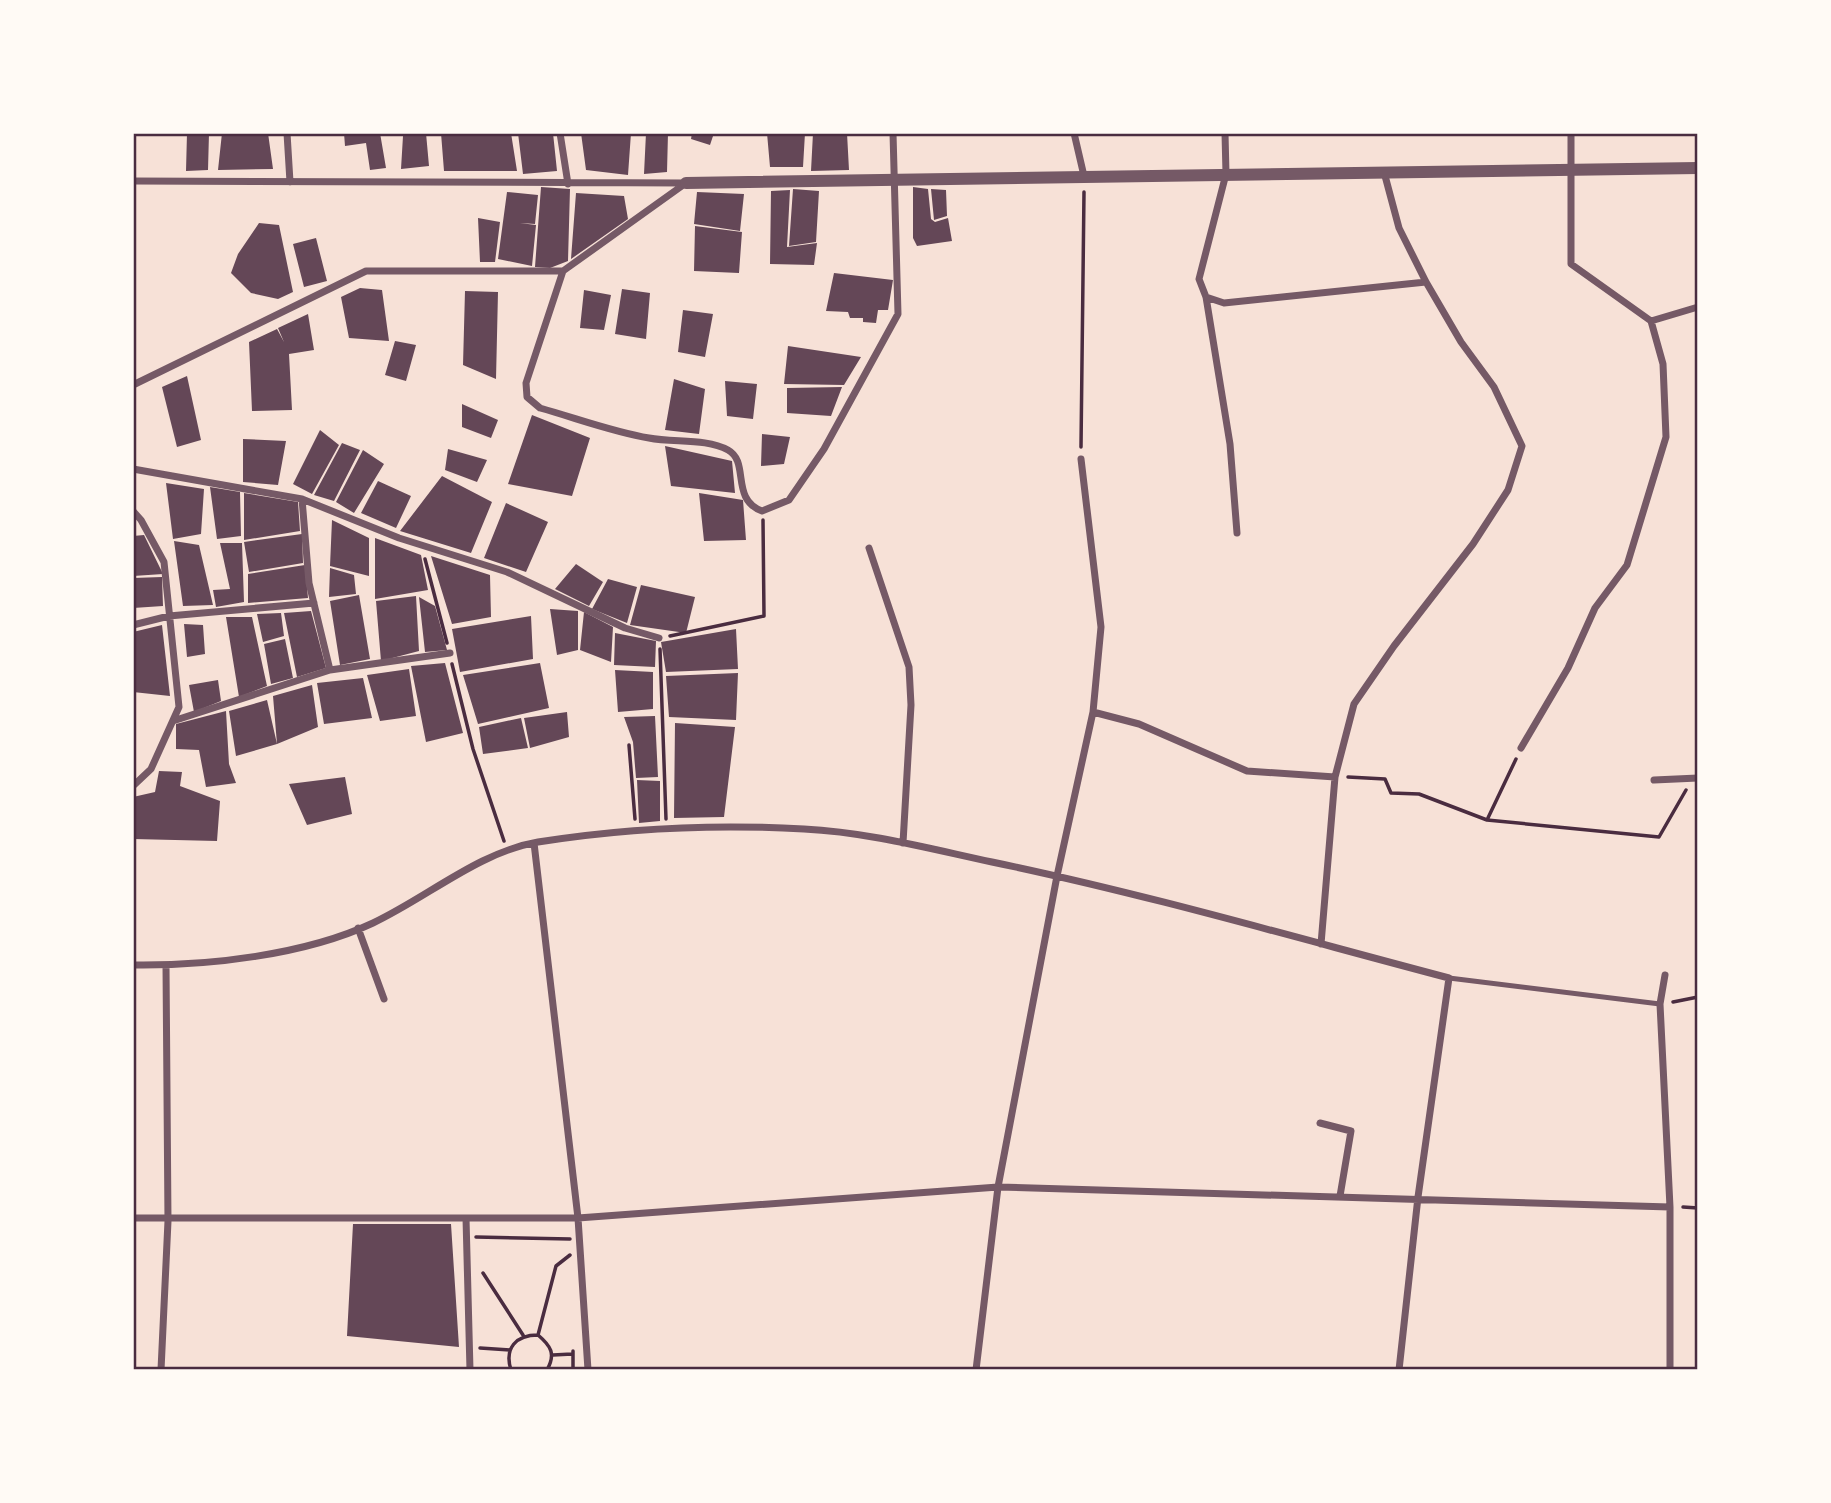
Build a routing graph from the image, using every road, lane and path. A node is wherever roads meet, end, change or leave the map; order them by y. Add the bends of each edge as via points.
1 (287, 133) edge
2 (560, 133) edge
3 (893, 133) edge
4 (1074, 133) edge
5 (1225, 133) edge
6 (1571, 133) edge
7 (1571, 168) junction
8 (1698, 168) edge
9 (1384, 171) junction
10 (1226, 173) junction
11 (1084, 176) junction
12 (893, 179) junction
13 (133, 181) edge
14 (290, 182) junction
15 (685, 183) junction
16 (568, 184) junction
17 (563, 271) junction
18 (1426, 282) junction
19 (1206, 296) junction
20 (1698, 307) edge
21 (1651, 321) junction
22 (133, 386) edge
23 (1081, 459) joint
24 (133, 469) edge
25 (302, 499) junction
26 (133, 511) edge
27 (762, 511) junction
28 (1237, 533) dead end
29 (421, 544) junction
30 (869, 548) dead end
31 (314, 603) junction
32 (169, 616) junction
33 (133, 625) edge
34 (659, 638) junction
35 (450, 653) junction
36 (330, 670) junction
37 (1093, 712) junction
38 (173, 721) junction
39 (629, 745) dead end
40 (1521, 748) joint
41 (1335, 777) junction
42 (1696, 778) edge
43 (1654, 780) dead end
44 (133, 786) edge
45 (1487, 820) junction
46 (666, 828) junction
47 (636, 829) junction
48 (534, 843) junction
49 (903, 843) junction
50 (507, 850) junction
51 (1057, 876) junction
52 (358, 928) junction
53 (1321, 944) junction
54 (133, 965) edge
55 (166, 965) junction
56 (1665, 975) dead end
57 (1449, 978) junction
58 (1698, 997) edge
59 (384, 999) dead end
60 (1660, 1004) junction
61 (1320, 1123) dead end
62 (998, 1187) junction
63 (1340, 1196) junction
64 (1418, 1197) junction
65 (1670, 1207) junction
66 (466, 1217) junction
67 (133, 1218) edge
68 (578, 1218) junction
69 (167, 1220) junction
70 (467, 1237) junction
71 (570, 1254) junction
72 (571, 1267) dead end
73 (482, 1273) dead end
74 (523, 1335) junction
75 (538, 1335) junction
76 (573, 1342) dead end
77 (469, 1347) junction
78 (509, 1350) junction
79 (573, 1354) junction
80 (553, 1355) junction
81 (161, 1370) edge
82 (470, 1370) edge
83 (512, 1370) edge
84 (547, 1370) edge
85 (573, 1370) edge
86 (588, 1370) edge
87 (976, 1370) edge
88 (1399, 1370) edge
89 (1670, 1370) edge

1 - 14 street
2 - 16 street
3 - 12 street
4 - 11 street
5 - 10 street
6 - 7 street
7 - 8 street
7 - 9 street
7 - 21 street via 1571,264
9 - 10 street
9 - 18 street via 1399,228
10 - 11 street
10 - 19 street via 1199,279
11 - 12 street
11 - 23 path
12 - 15 street
12 - 27 street via 898,314 824,449 789,500
13 - 14 street
14 - 16 street
15 - 16 street
15 - 17 street
17 - 22 street via 366,271
17 - 27 street via 526,383 527,397 540,408 648,438 730,450 736,456 746,499
18 - 19 street via 1224,303
18 - 41 street via 1494,387 1522,446 1508,491 1354,704
19 - 28 street via 1230,444
20 - 21 street
21 - 40 street via 1663,364 1666,437 1627,565 1595,608 1568,668
23 - 37 street via 1101,627
24 - 25 street
25 - 29 street
25 - 31 street
26 - 32 street via 164,562
27 - 34 path via 764,616
29 - 34 street via 507,572 625,628
29 - 35 path
30 - 49 street via 909,667
31 - 32 street
31 - 36 street
32 - 33 street
32 - 38 street via 179,707
34 - 46 path
35 - 36 street
35 - 50 path via 473,749
36 - 38 street
37 - 41 street via 1139,723 1247,771
37 - 51 street
38 - 44 street via 151,769
39 - 47 path
40 - 45 path
41 - 45 path via 1385,779 1391,793 1419,794
41 - 53 street
42 - 43 street
42 - 45 path via 1659,837
46 - 47 street
46 - 49 street via 806,829
47 - 48 street
48 - 50 street
48 - 68 street
49 - 51 street
50 - 52 street
51 - 53 street
51 - 62 street
52 - 55 street via 281,952
52 - 59 street
53 - 57 street
54 - 55 street
55 - 69 street
56 - 60 street
57 - 60 lane
57 - 64 street
58 - 60 path
60 - 65 street
61 - 63 street via 1351,1131
62 - 63 street
62 - 68 street
62 - 87 street
63 - 64 street
64 - 65 street
64 - 88 street
65 - 89 street
66 - 68 street
66 - 69 street
66 - 70 street
67 - 69 street
68 - 86 street
69 - 81 street
70 - 71 path via 570,1239
70 - 77 street
71 - 72 path
71 - 75 path via 556,1266
73 - 74 path
74 - 75 path
74 - 78 path
75 - 80 path
76 - 79 path
77 - 78 path
77 - 82 street
78 - 83 path
79 - 80 path
79 - 85 path
80 - 84 path

